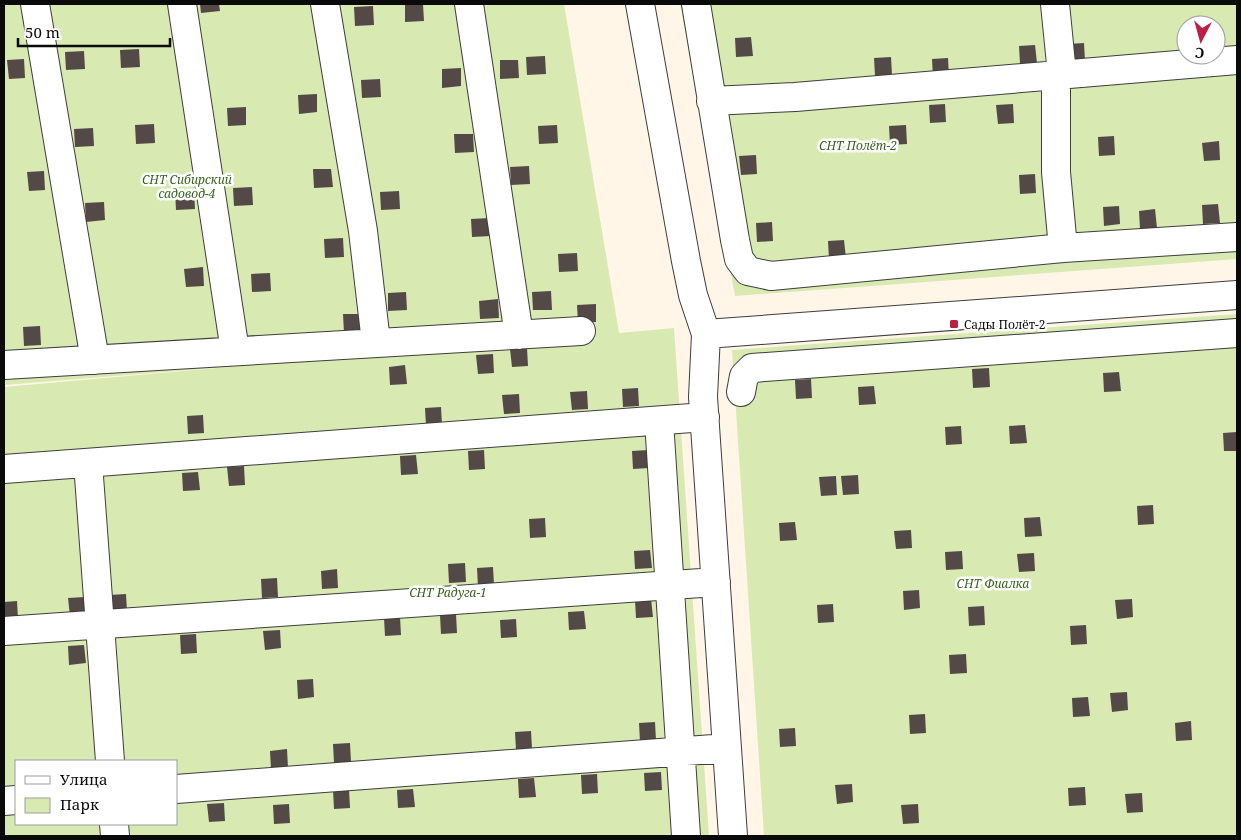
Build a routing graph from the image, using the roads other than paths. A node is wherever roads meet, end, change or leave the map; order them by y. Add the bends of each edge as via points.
1 (35, 4) edge
2 (182, 4) edge
3 (326, 4) edge
4 (469, 4) edge
5 (640, 4) edge
6 (696, 4) edge
7 (1055, 4) edge
8 (1237, 60) edge
9 (1059, 75) junction
10 (712, 101) junction
11 (1237, 237) edge
12 (1063, 248) junction
13 (1237, 295) edge
14 (581, 331) dead end
15 (1237, 333) edge
16 (519, 334) junction
17 (706, 334) junction
18 (376, 342) junction
19 (236, 351) junction
20 (95, 360) junction
21 (4, 365) edge
22 (741, 392) dead end
23 (705, 417) junction
24 (659, 420) junction
25 (88, 463) junction
26 (4, 470) edge
27 (716, 582) junction
28 (670, 585) junction
29 (100, 625) junction
30 (4, 631) edge
31 (727, 748) junction
32 (680, 752) junction
33 (110, 760) edge
34 (178, 789) edge
35 (686, 836) edge
36 (732, 836) edge

1 - 20 street
2 - 19 street
3 - 18 street via 363,230
4 - 16 street
5 - 17 street via 686,261
6 - 10 street
7 - 9 street
8 - 9 street
9 - 10 street
9 - 12 street via 1056,172
10 - 12 street via 739,259 748,271 771,276
11 - 12 street
13 - 17 street
14 - 16 street
15 - 22 street via 752,368 744,376
16 - 18 street
17 - 23 street
18 - 19 street
19 - 20 street
20 - 21 street
23 - 24 street
23 - 27 street
24 - 25 street
24 - 28 street
25 - 26 street
25 - 29 street
27 - 28 street
27 - 31 street
28 - 29 street
28 - 32 street
29 - 30 street
29 - 33 street
31 - 32 street
31 - 36 street
32 - 34 street
32 - 35 street

